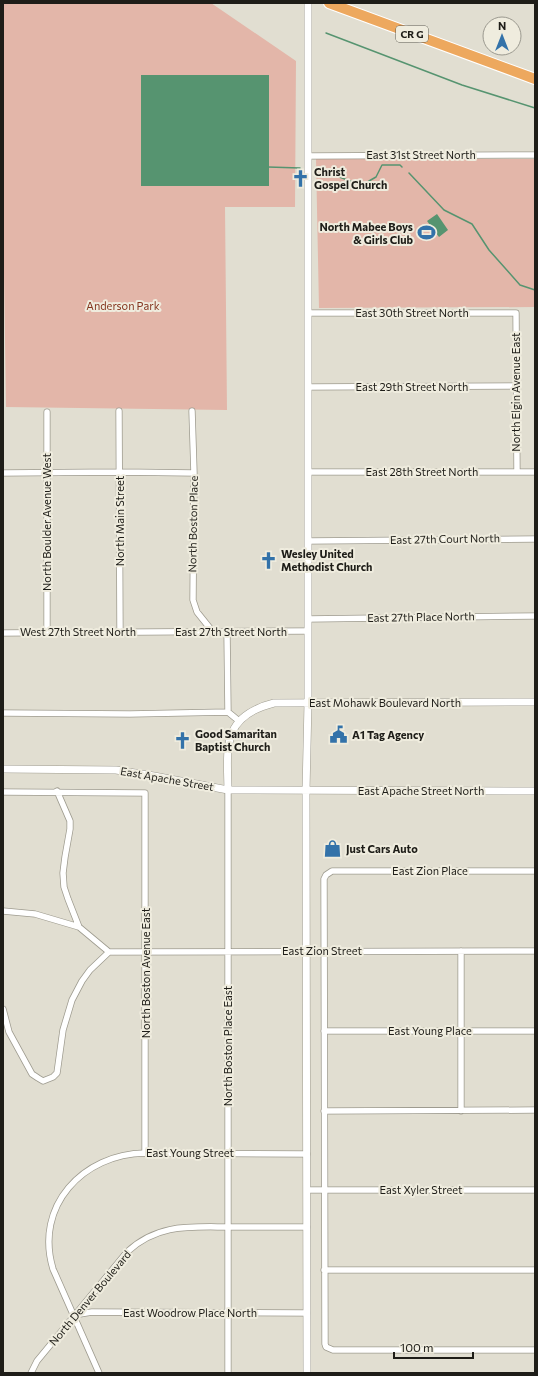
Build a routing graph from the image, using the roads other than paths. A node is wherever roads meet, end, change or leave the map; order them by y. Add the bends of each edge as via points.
1 (308, 3) edge
2 (329, 3) edge
3 (485, 62) junction
4 (535, 74) edge
5 (535, 79) edge
6 (535, 155) edge
7 (308, 156) junction
8 (308, 313) junction
9 (516, 313) joint
10 (516, 386) junction
11 (308, 387) junction
12 (119, 411) dead end
13 (192, 411) dead end
14 (47, 412) dead end
15 (47, 472) junction
16 (120, 472) junction
17 (308, 472) junction
18 (516, 472) junction
19 (535, 472) edge
20 (3, 473) edge
21 (194, 473) junction
22 (535, 539) edge
23 (308, 541) junction
24 (535, 616) edge
25 (308, 619) junction
26 (308, 631) junction
27 (47, 632) junction
28 (120, 632) junction
29 (154, 632) joint
30 (213, 632) junction
31 (227, 632) junction
32 (3, 633) edge
33 (535, 702) edge
34 (308, 703) junction
35 (228, 712) junction
36 (3, 713) edge
37 (239, 721) junction
38 (3, 770) edge
39 (228, 790) junction
40 (306, 791) junction
41 (535, 791) edge
42 (3, 792) edge
43 (57, 792) junction
44 (145, 793) joint
45 (535, 871) edge
46 (3, 911) edge
47 (79, 927) junction
48 (307, 951) junction
49 (324, 951) junction
50 (461, 951) junction
51 (535, 951) edge
52 (110, 952) junction
53 (146, 952) junction
54 (228, 952) junction
55 (3, 1009) edge
56 (535, 1030) edge
57 (324, 1031) junction
58 (462, 1031) junction
59 (535, 1110) edge
60 (324, 1111) junction
61 (461, 1111) junction
62 (145, 1153) junction
63 (228, 1153) junction
64 (307, 1154) junction
65 (307, 1190) junction
66 (324, 1190) junction
67 (535, 1190) edge
68 (228, 1227) junction
69 (307, 1227) junction
70 (324, 1270) junction
71 (535, 1270) edge
72 (228, 1313) junction
73 (307, 1313) junction
74 (74, 1316) junction
75 (535, 1350) edge
76 (100, 1372) edge
77 (31, 1373) edge
78 (228, 1373) edge
79 (307, 1373) edge

1 - 7 main road
2 - 3 highway, CR G
3 - 4 highway, CR G
3 - 5 highway, CR G
6 - 7 street, East 31st Street North
7 - 8 main road
8 - 9 street, East 30th Street North
8 - 11 main road
9 - 10 street, North Elgin Avenue East
10 - 11 street, East 29th Street North
10 - 18 street, North Elgin Avenue East
11 - 17 main road
12 - 16 street, North Main Street
13 - 21 street, North Boston Place
14 - 15 street, North Boulder Avenue West
15 - 16 street
15 - 20 street
15 - 27 street, North Boulder Avenue West
16 - 21 street
16 - 28 street, North Main Street
17 - 18 street, East 28th Street North
17 - 23 main road
18 - 19 street, East 28th Street North
21 - 30 street, North Boston Place via 193,600 197,612
22 - 23 street, East 27th Court North
23 - 25 main road
24 - 25 street, East 27th Place North
25 - 26 main road
26 - 31 street, East 27th Street North
26 - 34 main road
27 - 28 street, West 27th Street North
27 - 32 street, West 27th Street North
28 - 29 street, West 27th Street North
29 - 30 street, East 27th Street North
30 - 31 street, East 27th Street North
31 - 35 street
33 - 34 main road, East Mohawk Boulevard North
34 - 37 main road, East Mohawk Boulevard North via 274,703 261,706
34 - 40 main road
35 - 36 street
35 - 37 street
37 - 39 main road, North Boston Place East via 231,735 228,750
38 - 39 main road, East Apache Street via 116,770
39 - 40 main road, East Apache Street
39 - 54 street, North Boston Place East
40 - 41 main road, East Apache Street North
40 - 48 main road
42 - 43 street, East Apache Street
43 - 44 street, East Apache Street
43 - 47 street via 70,821 63,873 64,888
44 - 53 street, North Boston Avenue East
45 - 49 street, East Zion Place via 332,871 326,874 324,879
46 - 47 street via 35,914
47 - 52 street
48 - 49 street, East Zion Street
48 - 54 street, East Zion Street
48 - 64 main road
49 - 50 street, East Zion Street
49 - 57 street
50 - 51 street, East Zion Street
50 - 58 street
52 - 53 street, East Zion Street
52 - 55 street via 90,970 72,1000 57,1073 53,1077 43,1081 32,1074 9,1032
53 - 54 street, East Zion Street
53 - 62 street, North Boston Avenue East
54 - 63 street, North Boston Place East
56 - 58 street, East Young Place
57 - 58 street, East Young Place
57 - 60 street
58 - 61 street
59 - 61 street
60 - 61 street
60 - 66 street
62 - 63 street, East Young Street
62 - 74 street, East Young Street via 123,1155 89,1170 63,1195 57,1207 50,1226 50,1260
63 - 64 street, East Young Street
63 - 68 street, North Boston Place East
64 - 65 main road
65 - 66 street, East Xyler Street
65 - 69 main road
66 - 67 street, East Xyler Street
66 - 70 street
68 - 69 street
68 - 72 street, North Boston Place East
68 - 74 street, North Denver Boulevard via 176,1228 140,1241 127,1252
69 - 73 main road
70 - 71 street
70 - 75 street via 324,1341 326,1347 333,1350
72 - 73 street, East Woodrow Place North
72 - 74 street, East Woodrow Place North via 92,1312
72 - 78 street, North Boston Place East
73 - 79 main road
74 - 76 street, East Young Street
74 - 77 street, North Denver Boulevard via 37,1361

